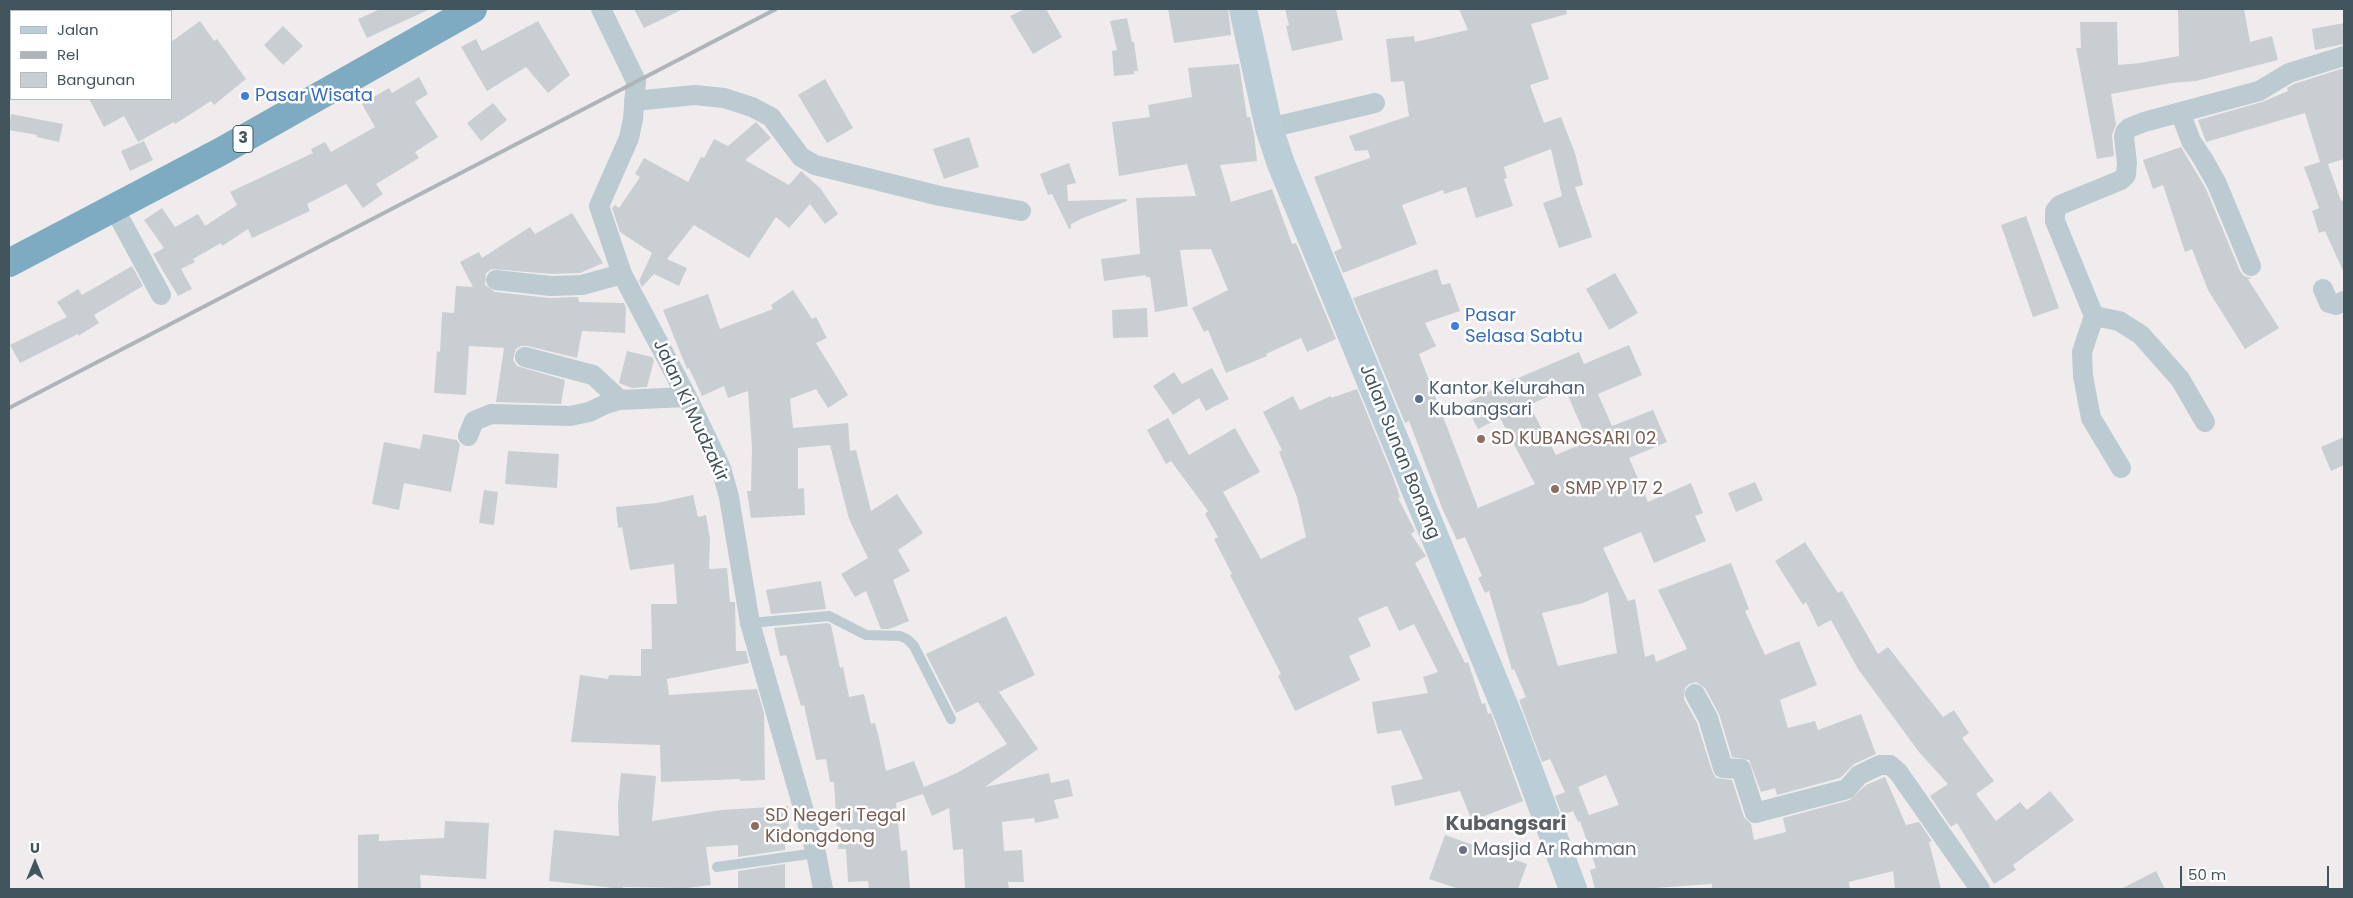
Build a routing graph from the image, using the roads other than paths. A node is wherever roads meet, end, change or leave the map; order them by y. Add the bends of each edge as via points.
1 (473, 9) edge
2 (601, 9) edge
3 (1243, 9) edge
4 (2344, 56) edge
5 (634, 101) junction
6 (1376, 103) dead end
7 (2180, 112) junction
8 (1269, 128) junction
9 (114, 208) junction
10 (1022, 211) dead end
11 (9, 262) edge
12 (2251, 266) dead end
13 (622, 274) junction
14 (496, 280) dead end
15 (2323, 289) dead end
16 (161, 295) dead end
17 (2344, 301) edge
18 (2094, 316) junction
19 (526, 357) dead end
20 (686, 397) junction
21 (620, 400) junction
22 (2205, 422) dead end
23 (468, 436) dead end
24 (2121, 468) dead end
25 (750, 623) junction
26 (1695, 694) dead end
27 (951, 719) dead end
28 (816, 853) junction
29 (717, 867) dead end
30 (824, 889) edge
31 (1573, 889) edge
32 (1980, 889) edge

1 - 9 highway, 3
2 - 5 street, Jalan Ki Mudzakir via 636,80
3 - 8 street, Jalan Sunan Bonang
4 - 7 street via 2289,73 2259,91
5 - 10 street via 695,95 724,98 771,117 801,157 815,165 940,196
5 - 13 street, Jalan Ki Mudzakir via 629,138 599,206
6 - 8 street
7 - 12 street via 2191,141 2216,184
7 - 18 street via 2144,122 2125,132 2126,175 2060,205 2055,211 2055,221
8 - 31 street, Jalan Sunan Bonang via 1509,718
9 - 11 highway, 3
9 - 16 street
13 - 14 street via 582,285 551,286
13 - 20 street, Jalan Ki Mudzakir
15 - 17 street via 2329,303 2336,305
18 - 22 street via 2119,321 2141,335 2180,379
18 - 24 street via 2082,352 2083,376 2091,418
19 - 21 street via 593,375
20 - 21 street
20 - 25 street, Jalan Ki Mudzakir via 721,468 729,496
21 - 23 street via 570,416 491,414 474,421
25 - 27 lane via 829,616 866,635 907,639 914,646
25 - 28 street, Jalan Ki Mudzakir
26 - 32 street via 1708,718 1723,768 1741,769 1755,813 1847,789 1859,775 1880,765 1890,765
28 - 29 lane
28 - 30 street, Jalan Ki Mudzakir

